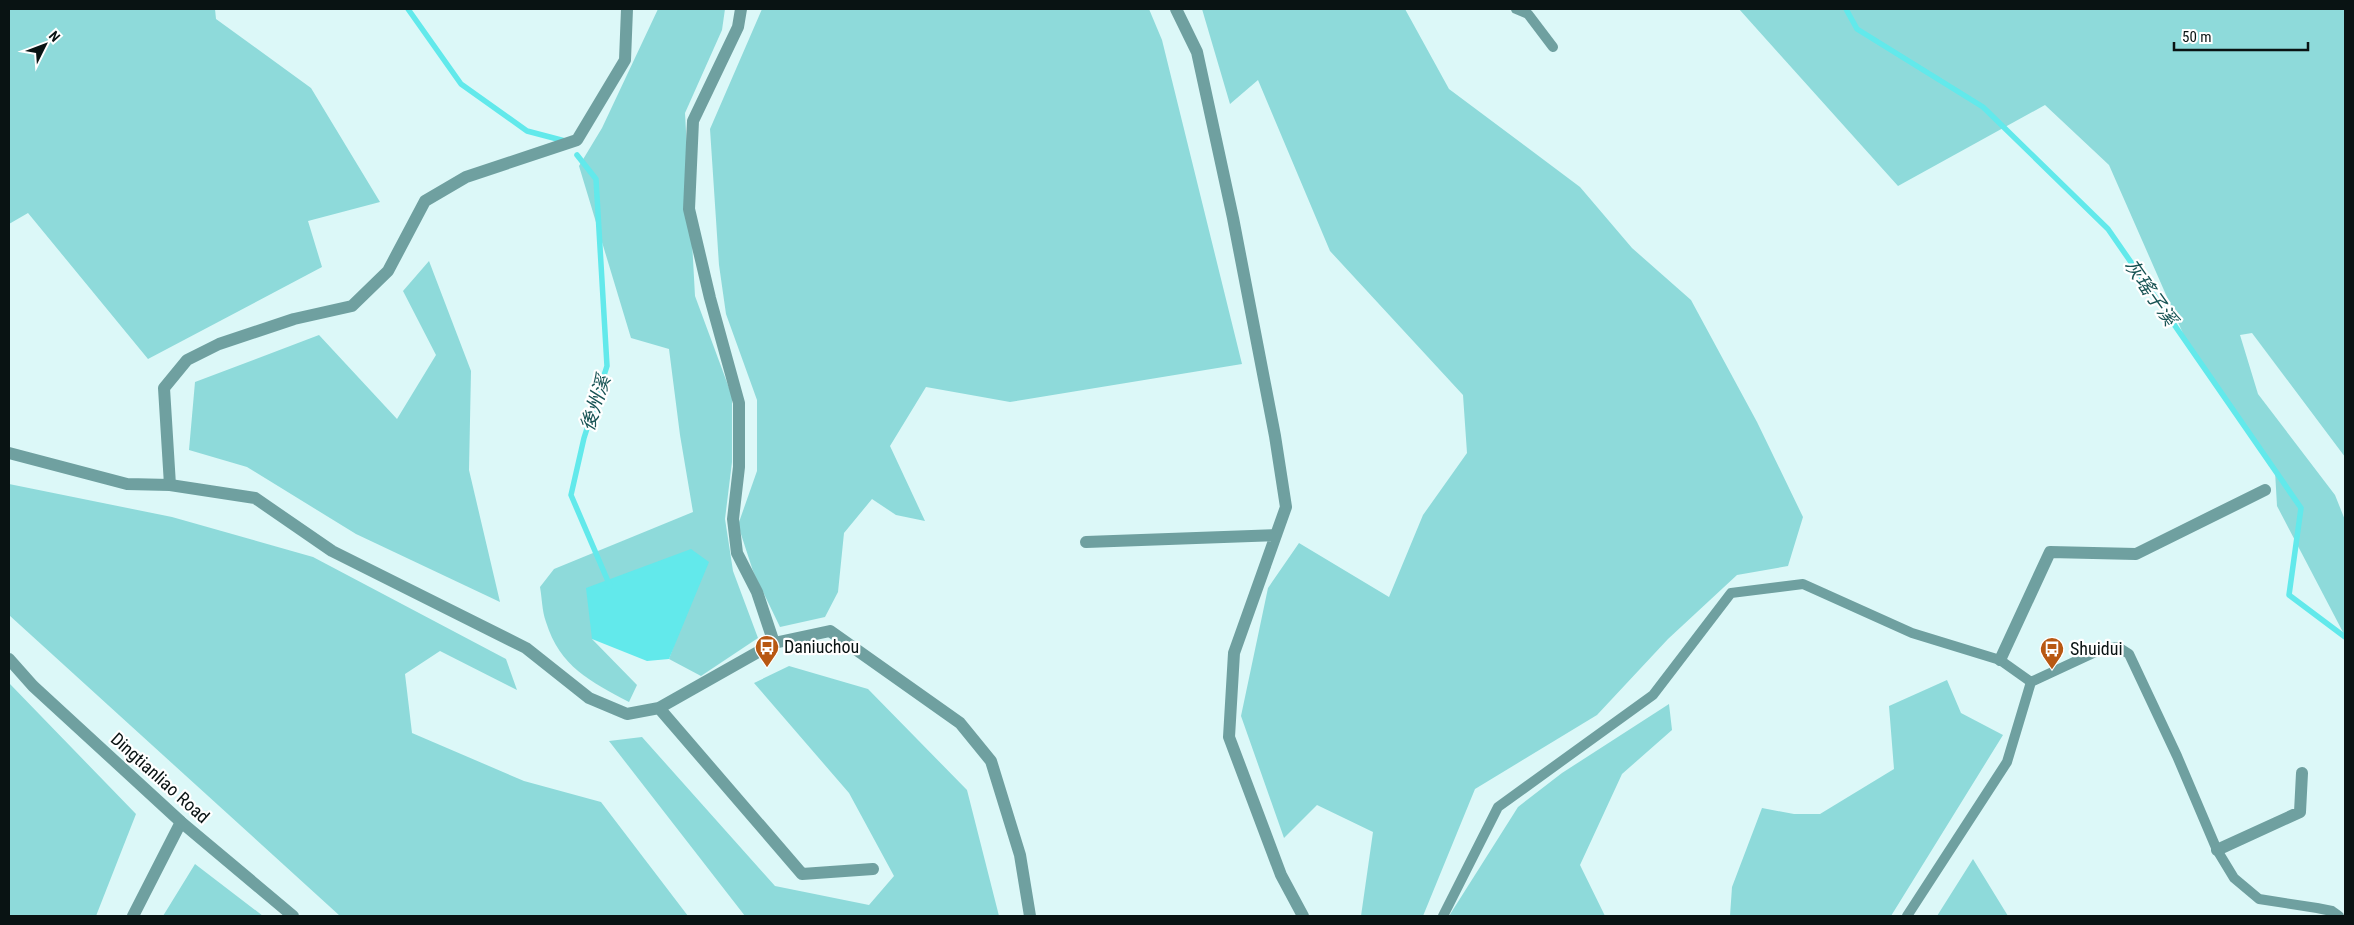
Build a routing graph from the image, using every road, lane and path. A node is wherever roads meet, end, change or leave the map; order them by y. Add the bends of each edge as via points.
1 (627, 9) edge
2 (740, 9) edge
3 (1176, 9) edge
4 (1516, 9) edge
5 (1553, 47) dead end
6 (9, 453) edge
7 (170, 485) junction
8 (2265, 490) dead end
9 (1276, 535) junction
10 (1086, 542) dead end
11 (774, 643) junction
12 (9, 659) edge
13 (2000, 660) junction
14 (2031, 682) junction
15 (659, 708) junction
16 (2302, 773) dead end
17 (181, 822) junction
18 (2217, 850) junction
19 (873, 869) dead end
20 (133, 916) edge
21 (293, 916) edge
22 (1030, 916) edge
23 (1303, 916) edge
24 (1443, 916) edge
25 (1907, 916) edge
26 (2339, 916) edge

1 - 7 street via 624,60 577,140 466,177 425,201 388,271 352,306 294,319 219,344 186,360 164,388
2 - 11 street via 738,27 694,121 689,209 739,403 739,467 733,519 737,553 757,592
3 - 9 street via 1197,52 1274,426 1286,507
4 - 5 lane via 1528,14
6 - 7 street via 127,484
7 - 15 street via 255,498 332,551 526,648 589,698 627,714
8 - 13 street via 2136,554 2050,552
9 - 10 street
9 - 23 street via 1234,653 1229,738 1282,875
11 - 15 street
11 - 22 street via 830,631 960,723 991,761 1020,855
12 - 17 street, Dingtianliao Road via 33,686
13 - 14 lane
13 - 24 lane via 1912,633 1803,584 1731,593 1653,695 1498,807
14 - 18 lane via 2102,649 2118,648 2129,654
14 - 25 lane via 2007,762
15 - 19 street via 802,874
16 - 18 street via 2300,812
17 - 20 street
17 - 21 street, Dingtianliao Road
18 - 26 lane via 2234,878 2259,899 2332,911

